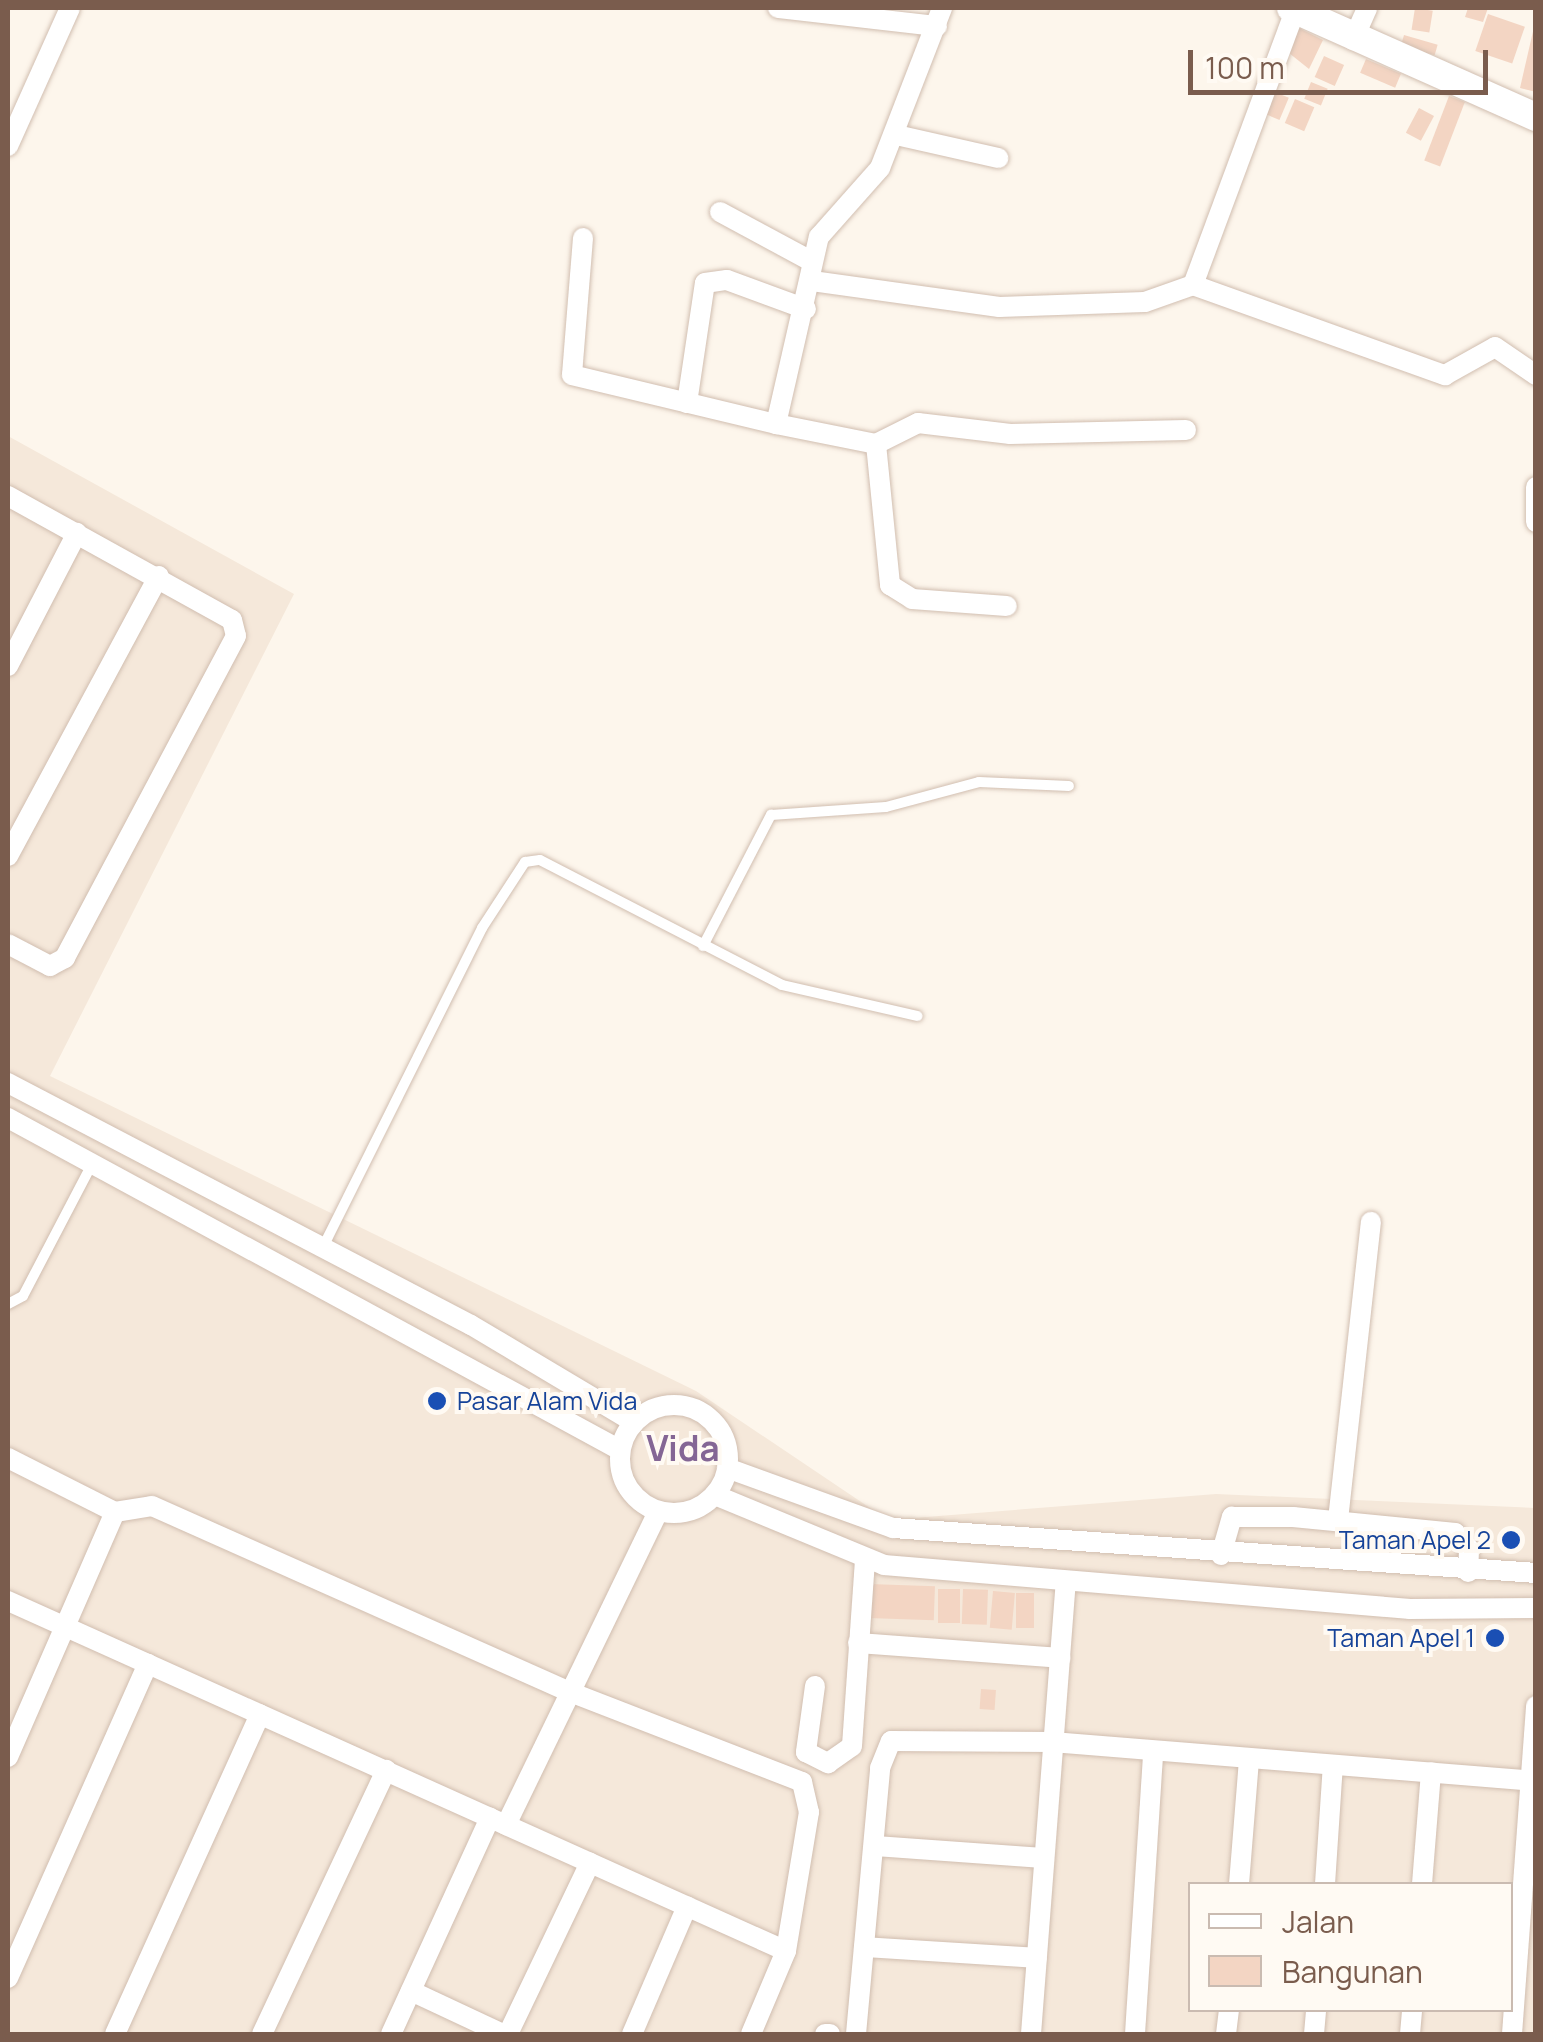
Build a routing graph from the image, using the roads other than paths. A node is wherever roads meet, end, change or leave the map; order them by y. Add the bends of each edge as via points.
1 (70, 8) edge
2 (778, 8) edge
3 (1367, 8) edge
4 (1293, 9) edge
5 (939, 16) edge
6 (1353, 40) junction
7 (1536, 117) edge
8 (896, 135) junction
9 (8, 146) edge
10 (998, 158) dead end
11 (720, 212) dead end
12 (583, 238) dead end
13 (812, 271) junction
14 (1193, 285) junction
15 (806, 309) junction
16 (1536, 374) edge
17 (687, 403) junction
18 (776, 424) junction
19 (1186, 430) dead end
20 (876, 444) junction
21 (1536, 487) edge
22 (8, 496) edge
23 (1536, 522) edge
24 (77, 533) junction
25 (160, 576) junction
26 (1006, 606) dead end
27 (8, 666) edge
28 (1069, 786) dead end
29 (8, 856) edge
30 (8, 944) edge
31 (703, 946) junction
32 (917, 1016) dead end
33 (8, 1082) edge
34 (8, 1118) edge
35 (92, 1164) junction
36 (1371, 1222) dead end
37 (323, 1247) junction
38 (8, 1304) edge
39 (634, 1422) junction
40 (620, 1450) junction
41 (8, 1458) edge
42 (727, 1468) junction
43 (714, 1495) junction
44 (115, 1512) junction
45 (658, 1512) junction
46 (1338, 1520) junction
47 (867, 1521) junction
48 (1221, 1555) junction
49 (862, 1559) junction
50 (1468, 1572) junction
51 (1536, 1574) edge
52 (1066, 1583) junction
53 (8, 1601) edge
54 (1536, 1608) edge
55 (66, 1627) junction
56 (858, 1643) junction
57 (1060, 1658) junction
58 (148, 1664) junction
59 (816, 1686) dead end
60 (570, 1692) junction
61 (1536, 1706) edge
62 (260, 1714) junction
63 (1052, 1742) junction
64 (1153, 1752) junction
65 (8, 1757) edge
66 (1250, 1759) junction
67 (1333, 1765) junction
68 (386, 1770) junction
69 (1431, 1772) junction
70 (1529, 1780) junction
71 (498, 1822) junction
72 (875, 1846) junction
73 (1044, 1858) junction
74 (590, 1863) junction
75 (1531, 1869) edge
76 (1239, 1882) edge
77 (1325, 1882) edge
78 (1422, 1882) edge
79 (688, 1906) junction
80 (864, 1947) junction
81 (786, 1951) junction
82 (1036, 1958) junction
83 (8, 1978) edge
84 (411, 1991) junction
85 (115, 2034) edge
86 (262, 2034) edge
87 (392, 2034) edge
88 (506, 2034) edge
89 (632, 2034) edge
90 (751, 2034) edge
91 (856, 2034) edge
92 (1030, 2034) edge
93 (1135, 2034) edge
94 (1512, 2034) edge

1 - 9 street
2 - 5 street
3 - 6 street
4 - 6 street
4 - 14 street
5 - 8 street
6 - 7 street
8 - 10 street
8 - 13 street via 819,237
11 - 13 street
12 - 17 street via 572,376
13 - 14 street via 999,307 1123,304
13 - 15 street
14 - 16 street via 1445,375 1495,346
15 - 17 street via 727,280 706,283
15 - 18 street
17 - 18 street
18 - 20 street
19 - 20 street via 1010,434 918,424
20 - 26 street via 890,585 912,599
21 - 23 street
22 - 24 street
24 - 25 street
24 - 27 street
25 - 29 street
25 - 30 street via 232,620 236,636 65,958 50,966
28 - 31 lane via 971,783 886,807 772,815
31 - 32 lane via 782,986
31 - 37 lane via 540,860 520,865
33 - 37 street
34 - 35 street
35 - 38 lane via 23,1296
35 - 40 street
36 - 46 street
37 - 39 street
39 - 40 street
39 - 42 street via 660,1406 690,1408 724,1438
40 - 45 street via 632,1494
41 - 44 street
42 - 43 street
42 - 47 street
43 - 45 street via 688,1512
43 - 49 street
44 - 55 street
44 - 60 street via 152,1506
45 - 60 street
46 - 48 street via 1232,1516
46 - 50 street via 1455,1533 1469,1549
47 - 48 street
47 - 49 street
48 - 50 street
49 - 52 street
49 - 56 street
50 - 51 street
52 - 54 street via 1410,1609
52 - 57 street
53 - 55 street
55 - 58 street
55 - 65 street
56 - 57 street
56 - 59 street via 852,1746 828,1763 806,1752
57 - 63 street
58 - 62 street
58 - 83 street
60 - 71 street
60 - 81 street via 802,1782 809,1812
61 - 70 street
62 - 68 street
62 - 85 street
63 - 64 street
63 - 72 street via 891,1741 880,1768
63 - 73 street
64 - 66 street
64 - 93 street
66 - 67 street
66 - 76 street
67 - 69 street
67 - 77 street
68 - 71 street
68 - 86 street
69 - 70 street
69 - 78 street
70 - 75 street
71 - 74 street
71 - 84 street
72 - 73 street
72 - 80 street
73 - 82 street
74 - 79 street
74 - 88 street
75 - 94 street
79 - 81 street
79 - 89 street
80 - 82 street
80 - 91 street
81 - 90 street
82 - 92 street
84 - 87 street
84 - 88 street

